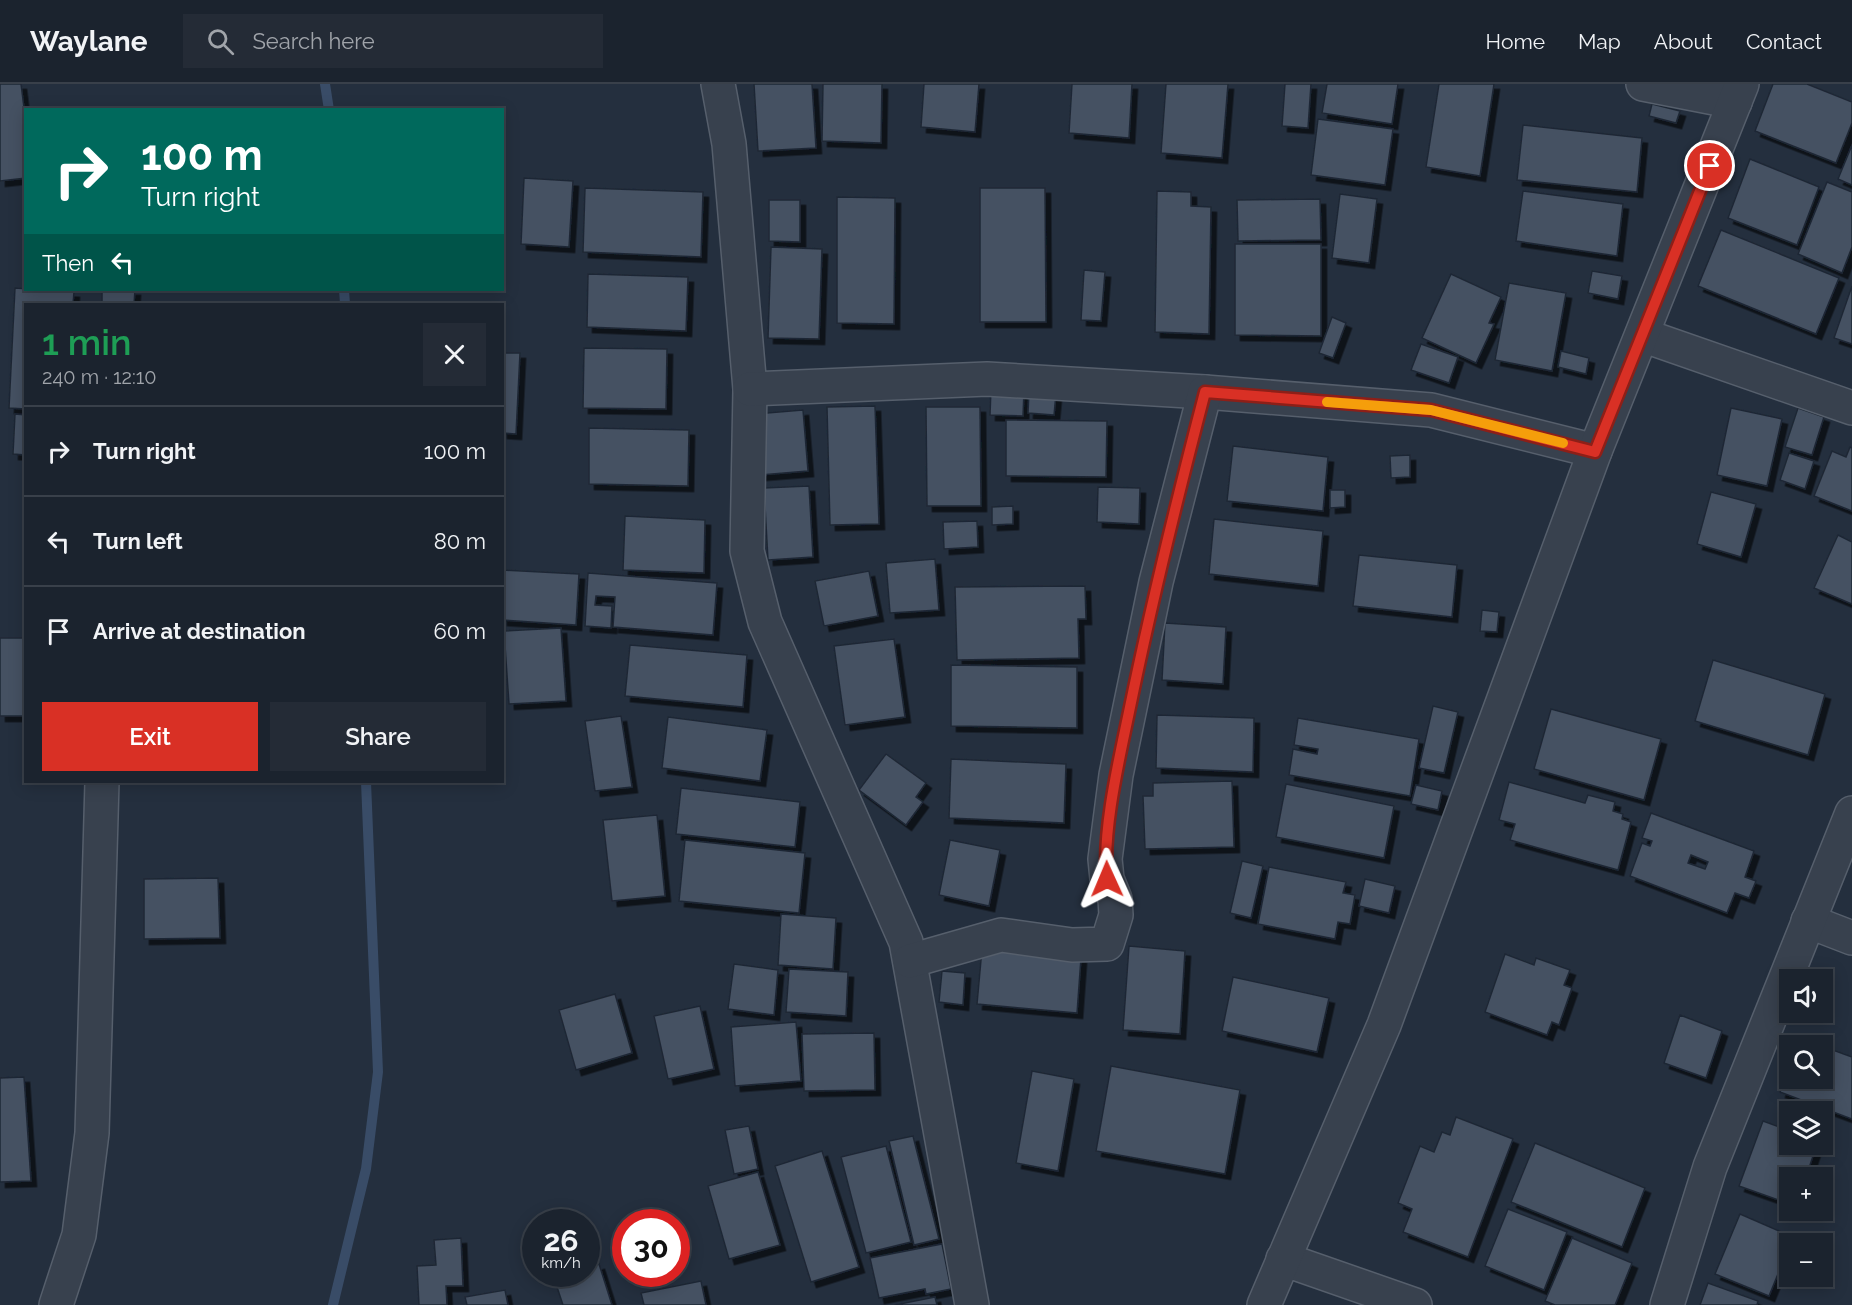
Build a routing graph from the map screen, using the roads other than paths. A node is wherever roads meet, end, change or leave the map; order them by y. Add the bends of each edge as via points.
1 (718, 84) edge
2 (1643, 84) edge
3 (1739, 93) edge
4 (1642, 335) junction
5 (750, 389) junction
6 (1205, 392) junction
7 (1852, 408) edge
8 (1595, 452) junction
9 (102, 783) edge
10 (1852, 813) edge
11 (1808, 921) junction
12 (1852, 938) edge
13 (910, 961) junction
14 (1284, 1259) junction
15 (56, 1305) edge
16 (972, 1305) edge
17 (1264, 1305) edge
18 (1415, 1305) edge
19 (1667, 1305) edge

1 - 5 street via 729,144
2 - 3 street
3 - 4 street
4 - 7 street
4 - 8 street
5 - 6 street via 987,379
5 - 13 street via 747,550 765,622 906,942
6 - 8 street via 1431,410
6 - 13 street via 1156,582 1116,775 1105,859 1116,915 1107,944 1072,945 1001,935
8 - 14 street via 1384,1025
9 - 15 street via 92,1133 79,1235
10 - 11 street
11 - 12 street
11 - 19 street via 1710,1167
13 - 16 street
14 - 17 street
14 - 18 street

